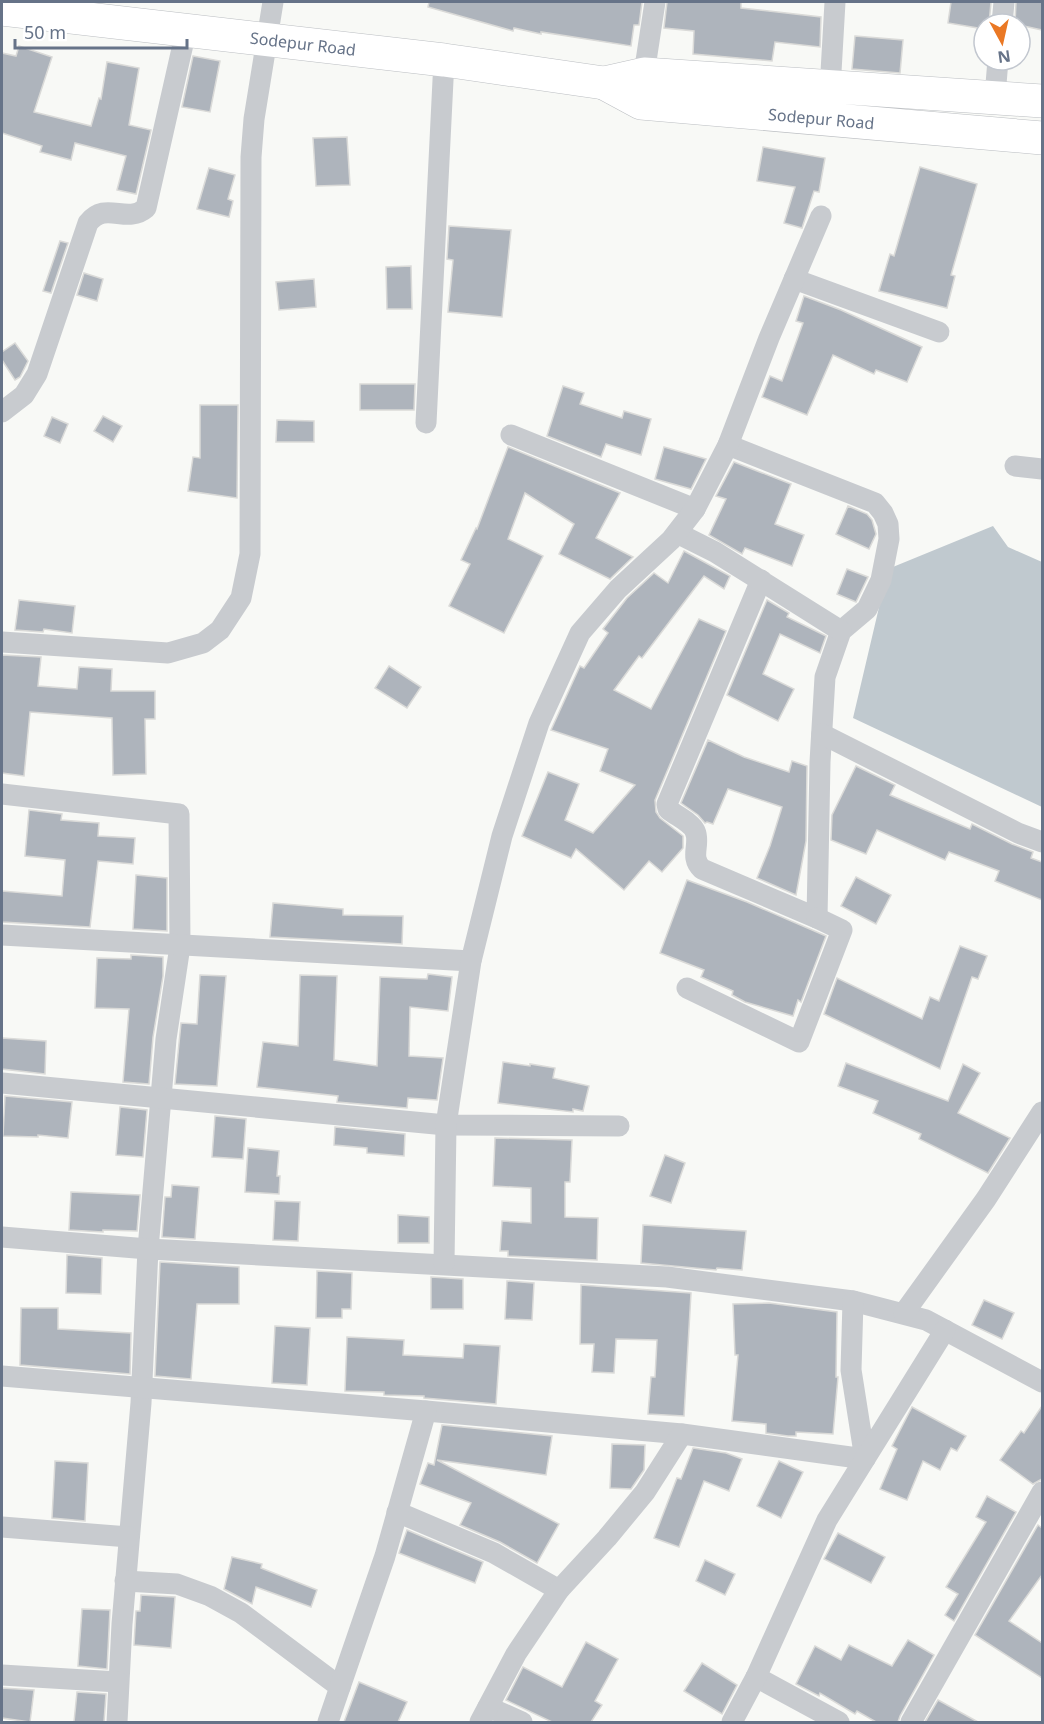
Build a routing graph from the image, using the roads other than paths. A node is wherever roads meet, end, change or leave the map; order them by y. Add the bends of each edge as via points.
1 (273, 2) edge
2 (655, 2) edge
3 (835, 2) edge
4 (2, 9) edge
5 (186, 31) junction
6 (268, 39) junction
7 (444, 60) junction
8 (831, 72) dead end
9 (997, 72) edge
10 (643, 89) junction
11 (995, 96) junction
12 (1042, 101) edge
13 (1042, 138) edge
14 (821, 216) dead end
15 (794, 279) junction
16 (939, 332) dead end
17 (2, 412) edge
18 (426, 423) dead end
19 (511, 435) dead end
20 (728, 445) junction
21 (1015, 466) dead end
22 (1042, 469) edge
23 (695, 509) junction
24 (677, 533) junction
25 (761, 580) junction
26 (841, 631) junction
27 (2, 642) edge
28 (822, 734) junction
29 (2, 794) edge
30 (1042, 842) edge
31 (817, 918) junction
32 (2, 935) edge
33 (180, 946) junction
34 (471, 961) junction
35 (687, 988) dead end
36 (2, 1083) edge
37 (162, 1097) junction
38 (1042, 1112) edge
39 (446, 1125) junction
40 (619, 1126) dead end
41 (2, 1237) edge
42 (148, 1249) junction
43 (444, 1263) junction
44 (853, 1301) junction
45 (907, 1308) junction
46 (945, 1330) junction
47 (2, 1376) edge
48 (1042, 1382) edge
49 (141, 1387) junction
50 (426, 1411) junction
51 (682, 1434) junction
52 (865, 1459) junction
53 (1042, 1492) edge
54 (397, 1512) junction
55 (2, 1527) edge
56 (129, 1537) junction
57 (125, 1581) junction
58 (559, 1590) junction
59 (2, 1675) edge
60 (756, 1677) junction
61 (118, 1682) junction
62 (340, 1687) junction
63 (484, 1714) edge
64 (117, 1722) edge
65 (328, 1722) edge
66 (522, 1722) edge
67 (732, 1722) edge
68 (838, 1722) edge
69 (911, 1722) edge

1 - 6 street
2 - 10 street
3 - 8 street
4 - 5 main road, Sodepur Road
5 - 6 main road, Sodepur Road
5 - 17 street via 146,208 131,216 99,213 88,223 37,374 24,395
6 - 7 main road, Sodepur Road
6 - 27 street via 251,157 250,554 241,598 220,630 203,643 168,653
7 - 10 main road, Sodepur Road
7 - 18 street
9 - 11 street
10 - 11 main road
10 - 13 main road, Sodepur Road
11 - 12 main road
14 - 15 street
15 - 16 street
15 - 20 street
19 - 23 street
20 - 23 street
20 - 26 street via 875,503 884,513 889,539 881,580 867,609
21 - 22 street
23 - 24 street
24 - 25 street
24 - 34 street via 618,589 580,633 539,723 502,836
25 - 26 street
25 - 31 street via 667,804 696,832 698,866
26 - 28 street via 825,677
28 - 30 street
28 - 31 street
29 - 33 street via 179,814
31 - 35 street via 842,930 799,1042
32 - 33 street
33 - 34 street
33 - 37 street
34 - 39 street
36 - 37 street
37 - 39 street
37 - 42 street
38 - 45 street via 986,1199
39 - 40 street
39 - 43 street
41 - 42 street
42 - 43 street
42 - 49 street
43 - 44 street via 667,1277
44 - 45 street
44 - 52 street via 851,1370
45 - 46 street
46 - 48 street
46 - 52 street
47 - 49 street
49 - 50 street
49 - 56 street
50 - 51 street
50 - 54 street
51 - 52 street
51 - 58 street via 645,1492
52 - 60 street via 827,1520
53 - 69 street
54 - 58 street via 494,1553
54 - 62 street
55 - 56 street
56 - 57 street
57 - 61 street
57 - 62 street via 177,1584 210,1596 241,1613
58 - 63 street via 516,1654
59 - 61 street
60 - 67 street
60 - 68 street
61 - 64 street
62 - 65 street
63 - 66 street

